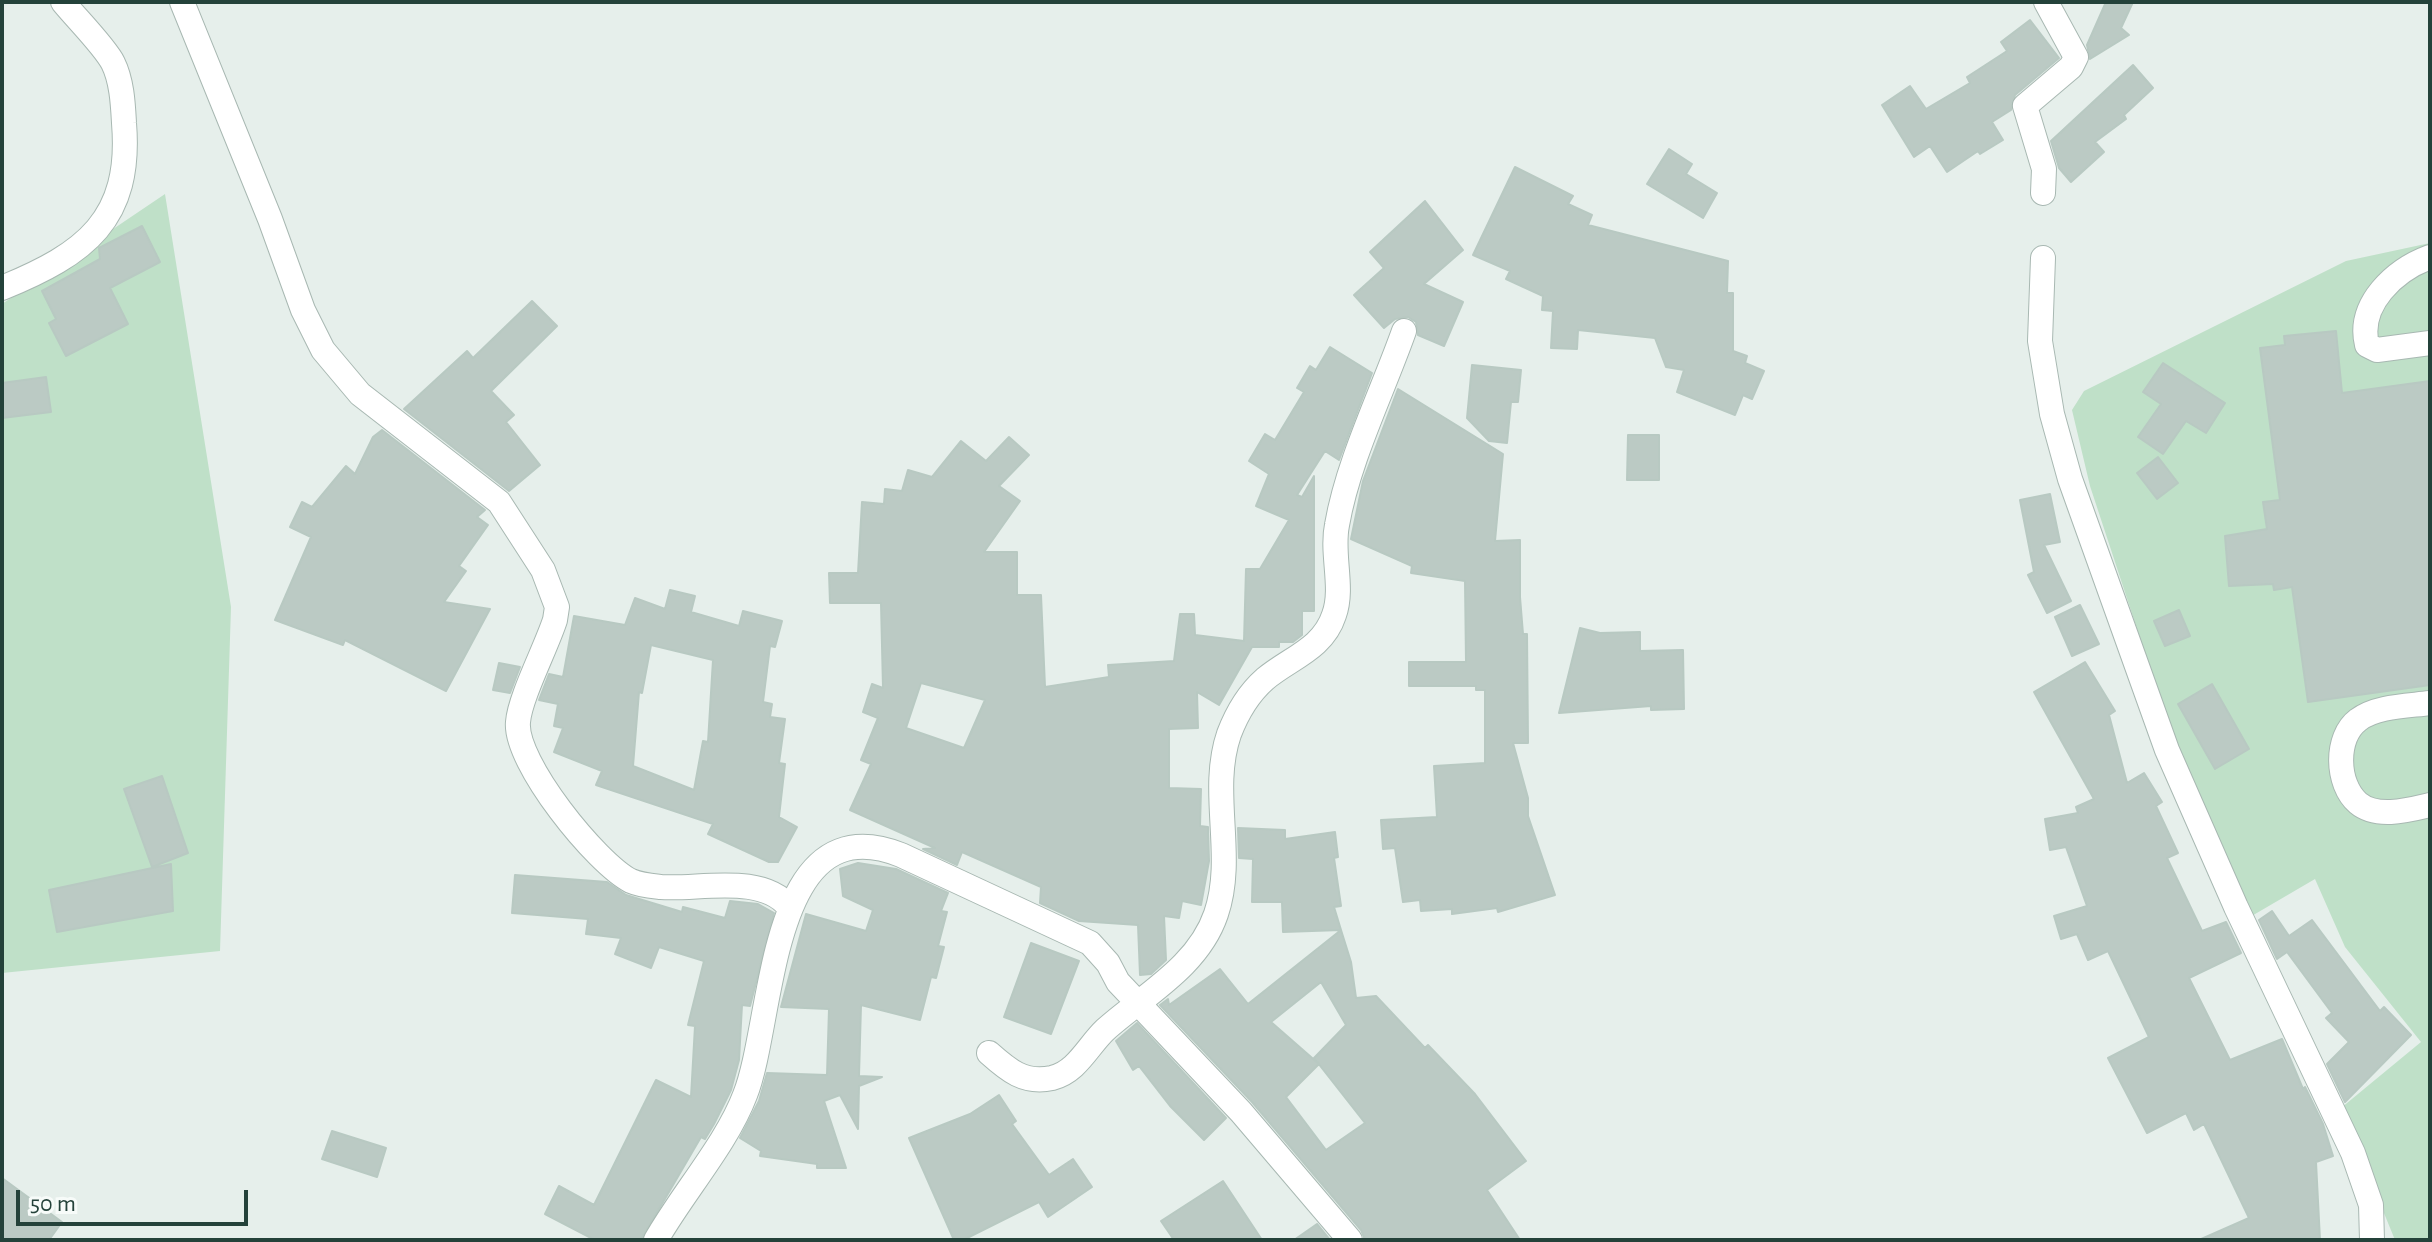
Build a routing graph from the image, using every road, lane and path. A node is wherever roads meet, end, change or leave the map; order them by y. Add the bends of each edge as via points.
1 (63, 2) edge
2 (182, 2) edge
3 (2046, 2) edge
4 (2043, 193) dead end
5 (2430, 257) edge
6 (2043, 258) dead end
7 (2, 288) edge
8 (1404, 331) dead end
9 (2430, 343) edge
10 (2430, 703) edge
11 (2430, 805) edge
12 (789, 907) junction
13 (1141, 1004) junction
14 (989, 1053) dead end
15 (656, 1240) edge
16 (1350, 1240) edge
17 (2372, 1240) edge

1 - 7 street via 113,63 122,97 122,185 111,214 92,236 67,256
2 - 12 street via 323,350 360,394 499,502 543,570 557,607 555,620 517,725 521,749 539,783 632,882 740,886 776,896
3 - 4 street via 2076,57 2025,106 2044,169
5 - 9 street via 2386,286 2369,310 2365,333 2367,345 2377,350
6 - 17 street via 2041,355 2070,479 2167,750 2353,1153 2371,1205
8 - 13 street via 1337,523 1334,615 1314,646 1265,679 1239,711 1223,758 1223,877 1216,916 1181,966
10 - 11 street via 2358,719 2343,738 2342,767 2358,804 2389,813
12 - 13 street via 827,856 856,845 883,848 1090,943
12 - 15 street via 746,1095
13 - 14 street via 1055,1077 1013,1074
13 - 16 street

